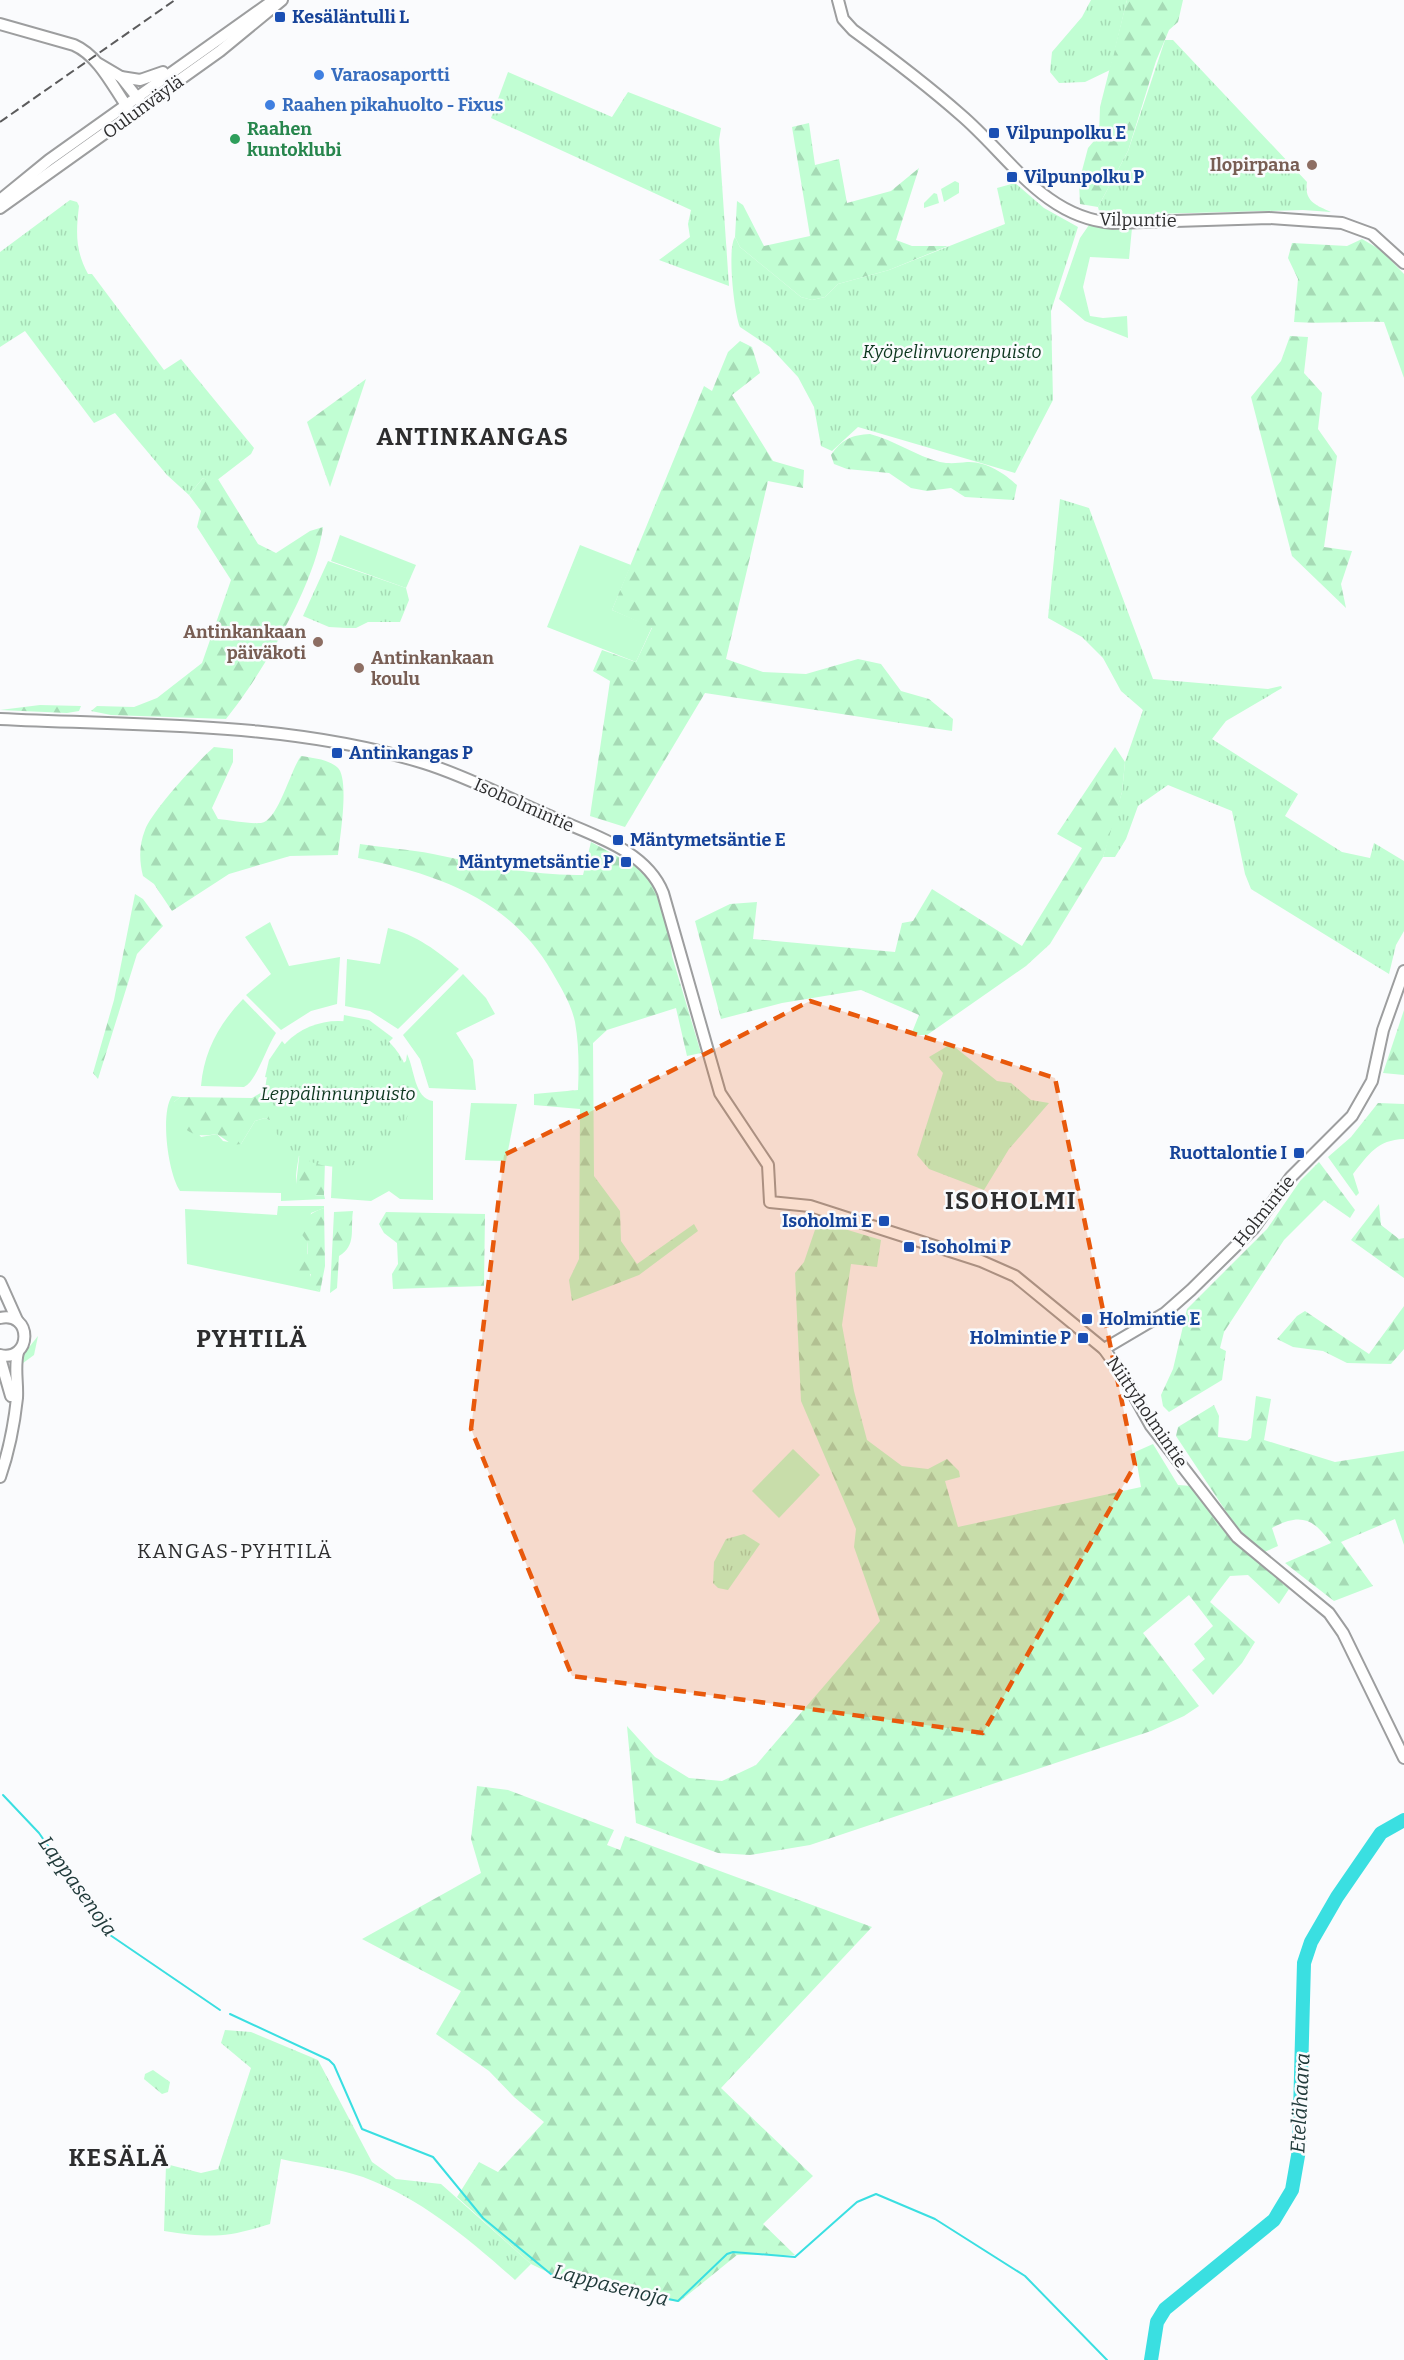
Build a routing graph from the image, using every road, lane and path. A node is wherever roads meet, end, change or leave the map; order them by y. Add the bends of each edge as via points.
1 (274, 0) edge
2 (282, 0) edge
3 (838, 0) edge
4 (0, 24) edge
5 (200, 51) junction
6 (98, 63) junction
7 (121, 77) junction
8 (137, 97) junction
9 (126, 105) junction
10 (144, 106) junction
11 (133, 114) junction
12 (0, 200) edge
13 (0, 208) edge
14 (1404, 263) edge
15 (0, 719) edge
16 (1404, 971) edge
17 (770, 1202) joint
18 (0, 1282) edge
19 (0, 1318) edge
20 (17, 1320) junction
21 (1104, 1349) junction
22 (18, 1352) junction
23 (0, 1356) edge
24 (15, 1411) junction
25 (0, 1477) edge
26 (1404, 1758) edge

1 - 5 street, Oulunväylä
2 - 10 street, Oulunväylä
3 - 14 street, Vilpuntie via 848,25 980,132 1039,193 1067,211 1113,223 1269,218 1342,223 1372,234
4 - 6 street via 74,45
5 - 7 street via 151,78
5 - 8 street, Oulunväylä
6 - 7 street
6 - 9 street
7 - 8 street
8 - 9 street, Oulunväylä
8 - 10 street
9 - 11 street
9 - 12 street, Oulunväylä
10 - 11 street, Oulunväylä
11 - 13 street, Oulunväylä
15 - 17 street, Isoholmintie via 256,730 395,755 489,789 628,853 661,886 720,1093 768,1165
16 - 21 street, Holmintie via 1383,1030 1372,1081 1356,1111 1291,1177 1253,1229 1191,1290 1165,1313
17 - 21 street, Niittyholmintie via 810,1206 981,1261 1015,1276
18 - 20 street
19 - 20 street
20 - 22 street via 26,1336
21 - 26 street, Niittyholmintie via 1151,1426 1237,1537 1329,1613
22 - 23 street
22 - 24 street
23 - 24 street
24 - 25 street

